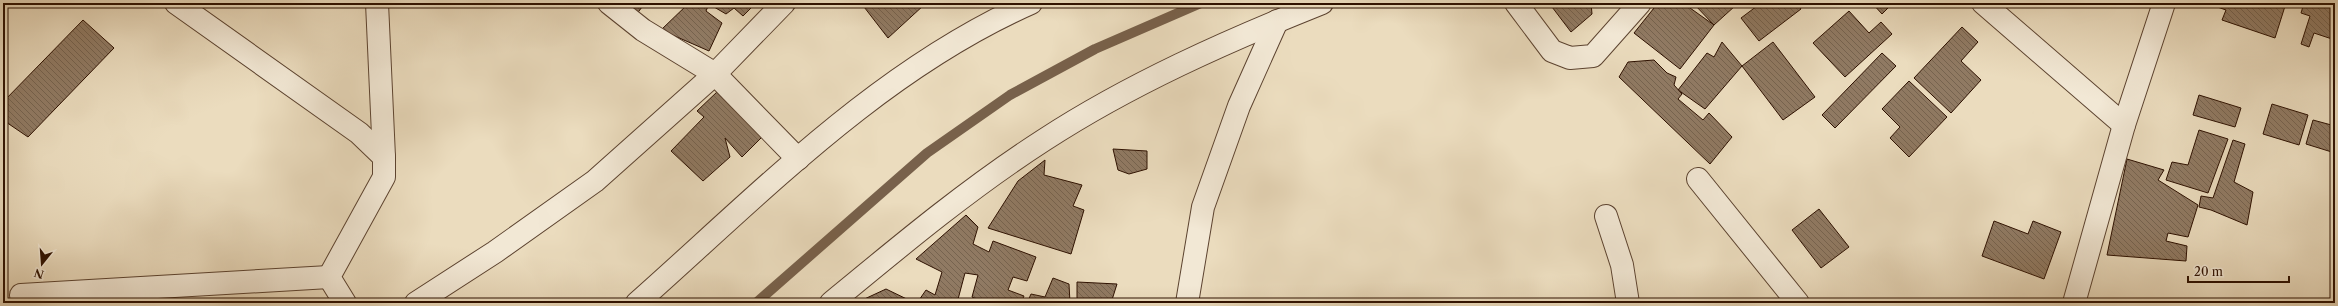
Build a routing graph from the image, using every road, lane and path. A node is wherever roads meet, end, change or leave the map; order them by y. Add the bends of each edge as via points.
1 (176, 3) edge
2 (377, 3) edge
3 (609, 3) edge
4 (784, 3) edge
5 (1031, 3) edge
6 (1322, 3) edge
7 (1516, 3) edge
8 (1640, 3) edge
9 (1983, 3) edge
10 (2164, 3) edge
11 (1277, 21) junction
12 (715, 74) junction
13 (2124, 126) junction
14 (384, 157) junction
15 (798, 159) junction
16 (1698, 179) dead end
17 (1606, 216) dead end
18 (329, 277) junction
19 (21, 295) dead end
20 (345, 303) edge
21 (416, 303) edge
22 (637, 303) edge
23 (831, 303) edge
24 (1187, 303) edge
25 (1628, 303) edge
26 (1798, 303) edge
27 (2074, 303) edge

1 - 14 street via 359,133
2 - 14 street
3 - 12 street via 643,30
4 - 12 street
5 - 15 street via 1000,17 902,75
6 - 11 street
7 - 8 street via 1552,51 1570,58 1593,56
9 - 13 street
10 - 13 street
11 - 23 street via 1128,91 1044,140 949,205
11 - 24 street via 1239,106 1203,207
12 - 15 street
12 - 21 street via 595,181 495,252
13 - 27 street
14 - 18 street via 384,177
15 - 22 street
16 - 26 street
17 - 25 street via 1622,265
18 - 19 street
18 - 20 street

